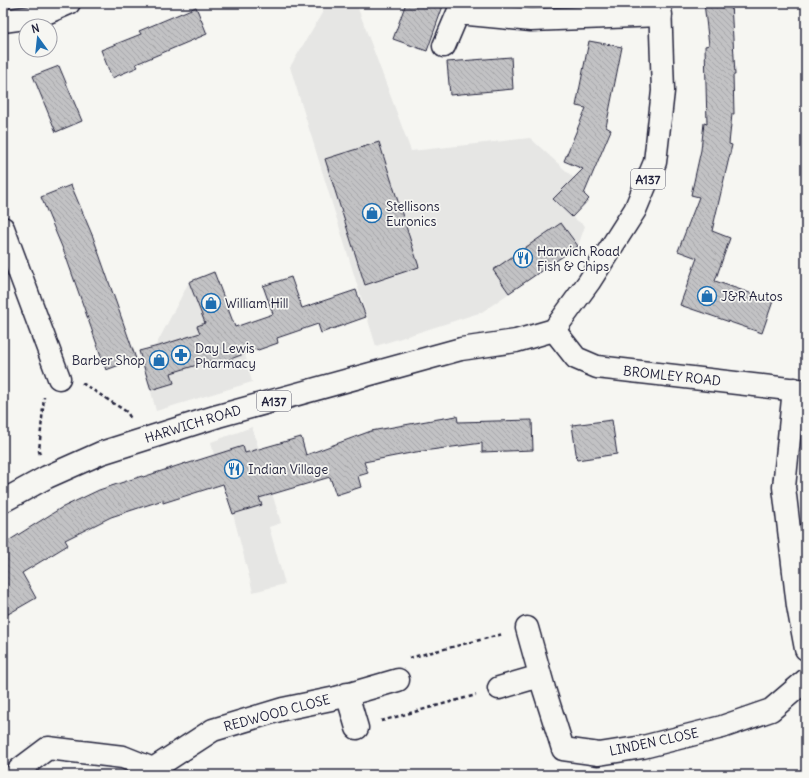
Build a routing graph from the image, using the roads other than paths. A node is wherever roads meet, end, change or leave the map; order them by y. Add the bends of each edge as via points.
1 (69, 3) edge
2 (459, 8) edge
3 (661, 9) edge
4 (3, 21) edge
5 (444, 46) dead end
6 (3, 228) edge
7 (554, 330) junction
8 (60, 378) road end
9 (800, 390) edge
10 (3, 501) edge
11 (527, 628) road end
12 (806, 649) edge
13 (540, 676) junction
14 (398, 680) road end
15 (806, 680) edge
16 (499, 688) road end
17 (347, 694) junction
18 (358, 728) road end
19 (152, 772) edge
20 (15, 775) edge

1 - 4 street via 39,16
2 - 3 street via 531,20
2 - 5 street
3 - 7 street, A137 via 663,91 655,162 635,210 589,282
6 - 8 street
7 - 9 street, BROMLEY ROAD via 576,358 597,367
7 - 10 street, HARWICH ROAD / A137 via 516,341 461,349 218,416 101,453 47,477
9 - 12 street via 784,487 798,606
11 - 13 street, LINDEN CLOSE
13 - 15 street, LINDEN CLOSE via 563,748 599,754 643,747 722,727 771,710
13 - 16 street
14 - 17 street, REDWOOD CLOSE
17 - 18 street, REDWOOD CLOSE
17 - 19 street, REDWOOD CLOSE via 283,709 213,730
19 - 20 street via 123,757 48,748

